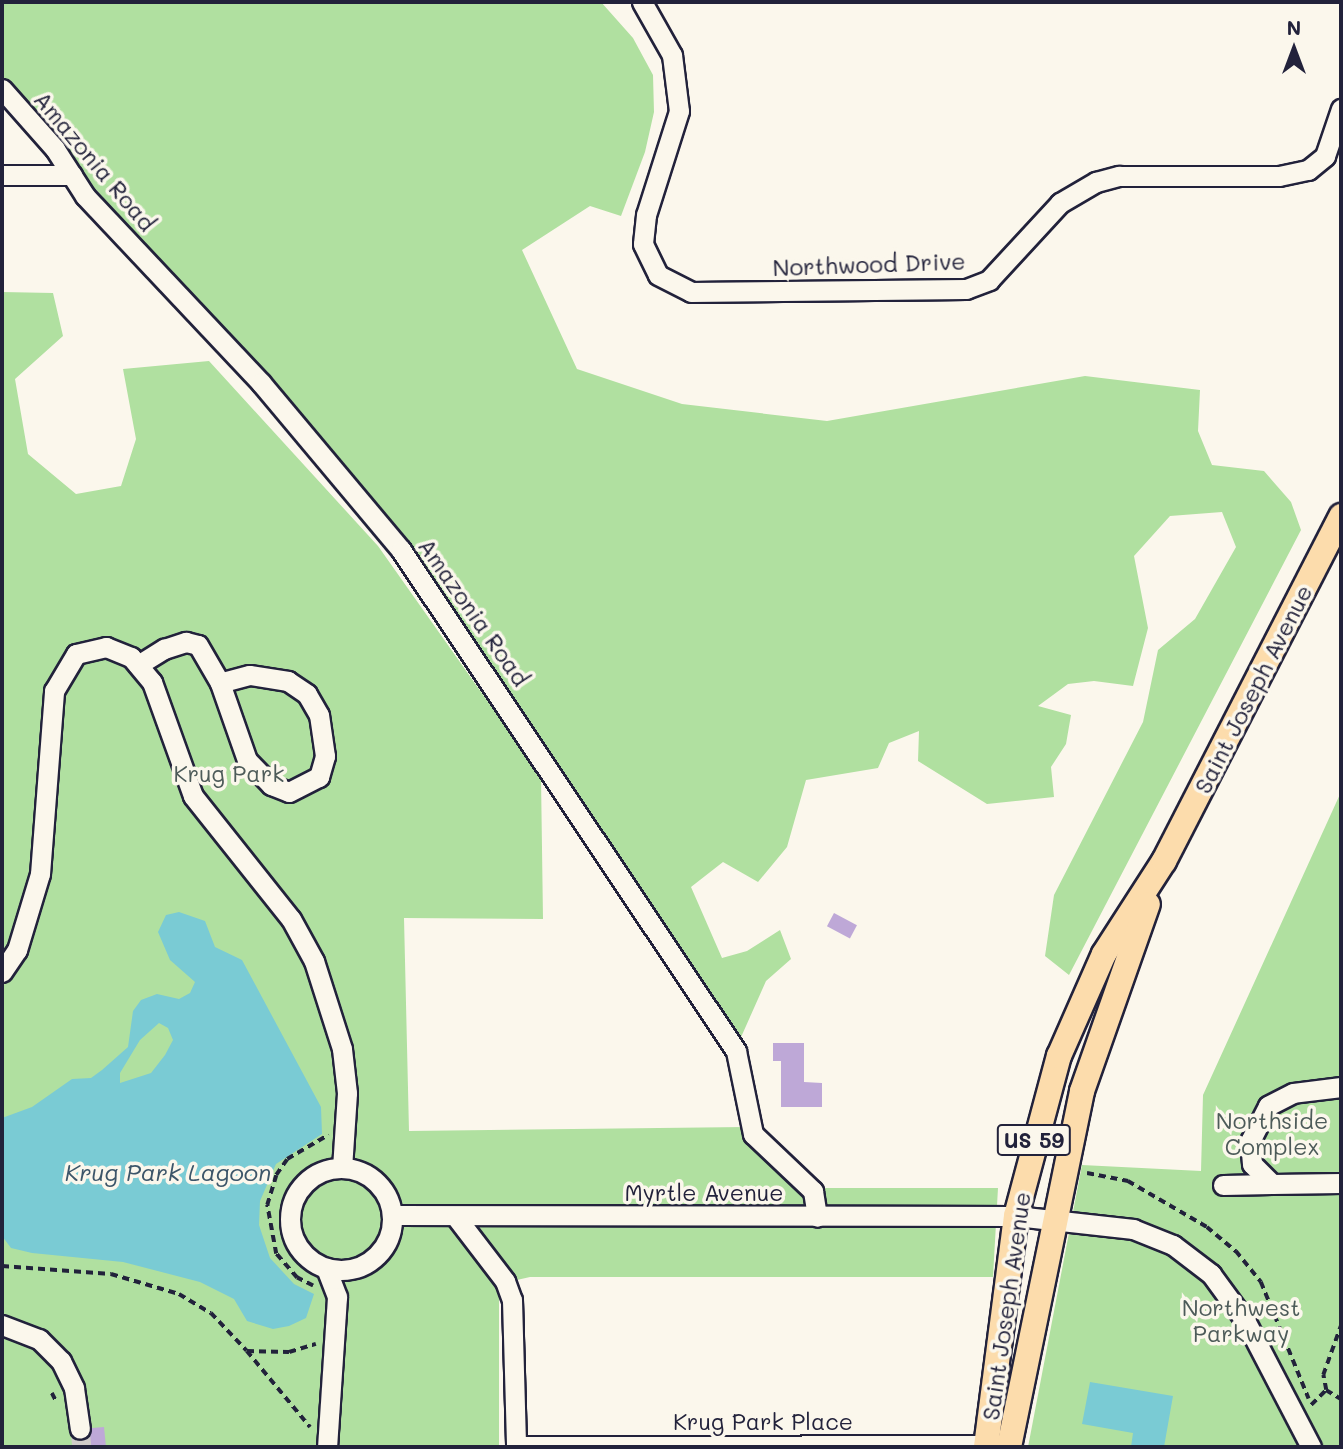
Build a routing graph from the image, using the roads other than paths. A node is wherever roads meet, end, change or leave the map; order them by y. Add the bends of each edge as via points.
1 (642, 2) edge
2 (2, 89) edge
3 (1341, 109) edge
4 (72, 175) junction
5 (2, 176) edge
6 (1341, 516) edge
7 (138, 665) junction
8 (220, 683) junction
9 (1164, 861) junction
10 (2, 972) edge
11 (1341, 1087) edge
12 (342, 1168) junction
13 (1341, 1183) edge
14 (1272, 1184) junction
15 (1223, 1185) dead end
16 (392, 1215) junction
17 (1016, 1216) junction
18 (456, 1217) junction
19 (817, 1217) junction
20 (1057, 1219) junction
21 (326, 1268) junction
22 (2, 1325) edge
23 (80, 1429) tunnel mouth
24 (322, 1441) edge
25 (998, 1446) edge
26 (516, 1447) edge
27 (1311, 1447) edge

1 - 3 street, Northwood Drive via 672,55 679,111 646,215 643,244 658,275 691,292 966,289 989,280 1060,203 1096,181 1119,176 1279,176 1308,170 1325,156
2 - 4 street, Amazonia Road
4 - 5 street
4 - 19 street, Amazonia Road via 85,195 261,383 401,550 736,1051 753,1134 813,1191
6 - 9 main road, Saint Joseph Avenue / US 59
7 - 8 street via 186,642 198,645
7 - 10 street via 106,647 76,654 63,670 48,721 40,874 17,950
7 - 12 street via 170,722 193,796 291,919 326,990 348,1093
8 - 8 street via 247,760 271,785 289,792 319,777 325,756 319,715 307,695 288,681 248,675
9 - 17 main road, Saint Joseph Avenue / US 59 via 1079,1003 1044,1097
9 - 20 main road, Saint Joseph Avenue / US 59 via 1086,1077
11 - 14 street via 1293,1093 1268,1106 1255,1122 1252,1164
12 - 16 street via 376,1182
12 - 21 street via 303,1185 290,1211 298,1246
13 - 14 street
14 - 15 street
16 - 18 street, Myrtle Avenue
16 - 21 street via 390,1235 372,1258 346,1270
17 - 19 street, Myrtle Avenue
17 - 20 street, Myrtle Avenue
17 - 25 main road, Saint Joseph Avenue / US 59
18 - 19 street, Myrtle Avenue
18 - 26 street via 505,1281 513,1300
20 - 25 main road, Saint Joseph Avenue / US 59
20 - 27 street via 1133,1229 1174,1245 1211,1274 1246,1322
21 - 24 street via 337,1297
22 - 23 street via 39,1339 61,1362 74,1388
25 - 26 street, Krug Park Place

